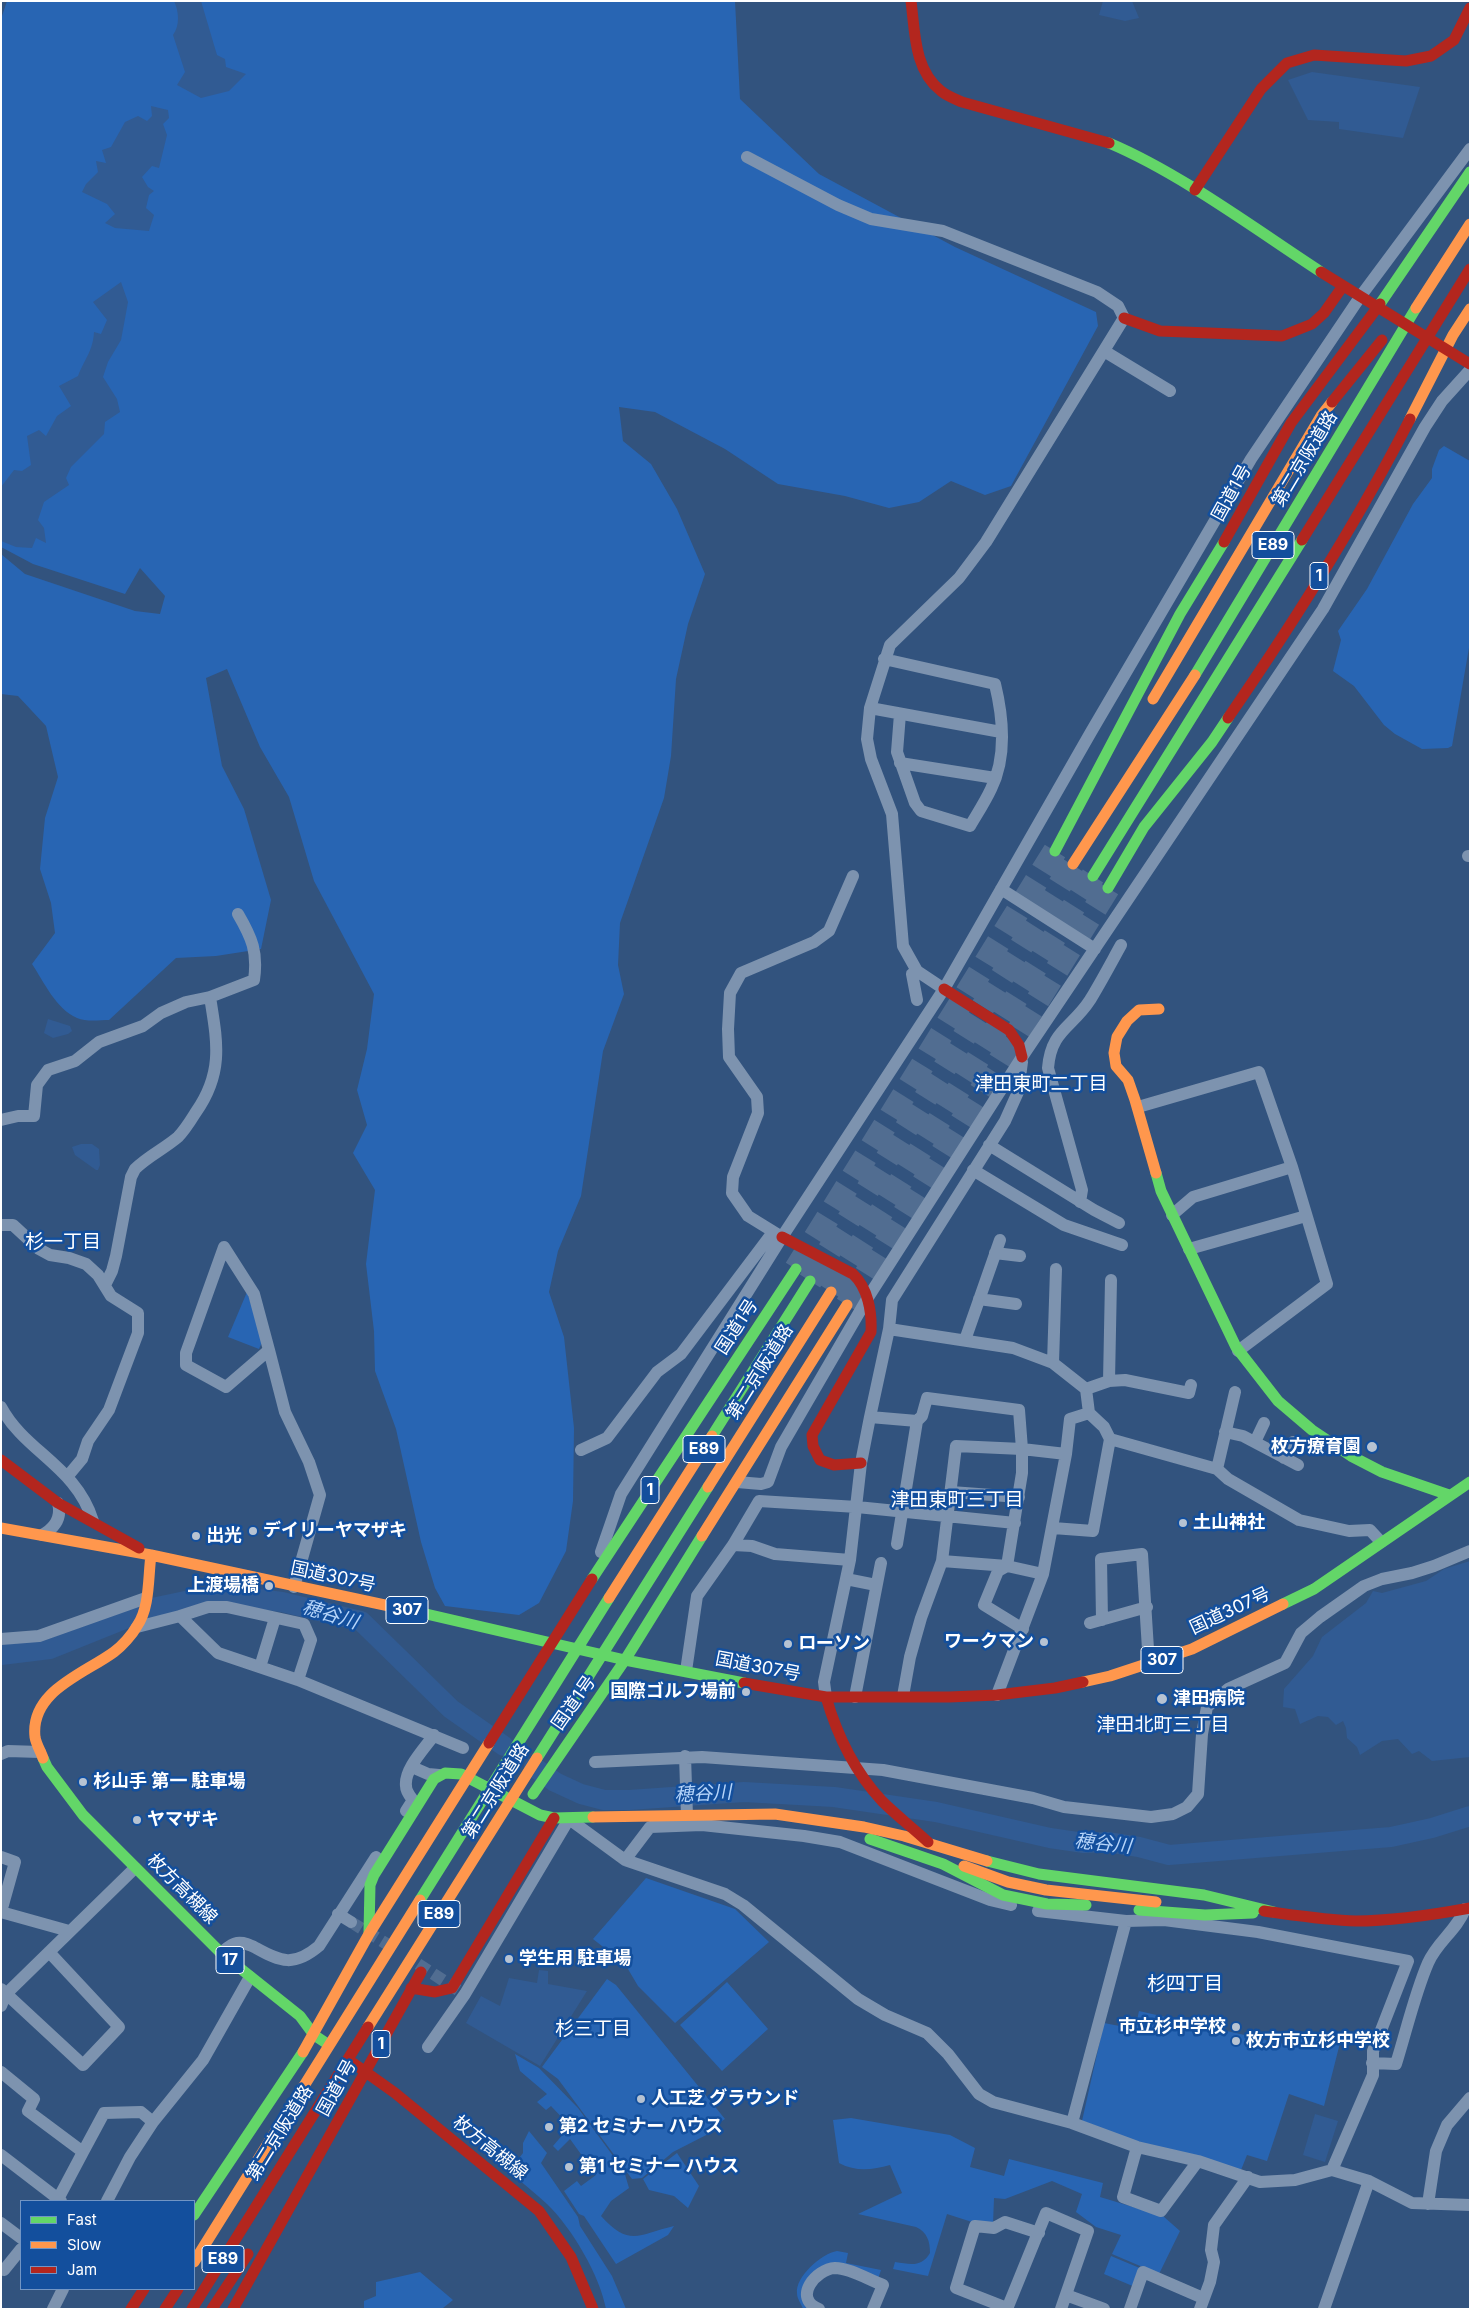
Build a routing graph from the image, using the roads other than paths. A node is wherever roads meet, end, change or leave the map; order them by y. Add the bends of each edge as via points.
1 (911, 1) edge
2 (1470, 8) edge
3 (1470, 149) edge
4 (747, 157) dead end
5 (1470, 172) edge
6 (1195, 190) junction
7 (1470, 224) edge
8 (1469, 271) edge
9 (1436, 275) junction
10 (1343, 286) junction
11 (1360, 297) junction
12 (1470, 308) edge
13 (1124, 318) junction
14 (1104, 351) junction
15 (1470, 364) edge
16 (1470, 370) edge
17 (1411, 386) dead end
18 (1170, 391) dead end
19 (884, 660) junction
20 (870, 708) junction
21 (900, 714) junction
22 (1001, 732) junction
23 (1195, 744) dead end
24 (1111, 747) junction
25 (900, 763) junction
26 (996, 778) junction
27 (1144, 827) junction
28 (1055, 851) tunnel mouth
29 (1073, 864) tunnel mouth
30 (853, 876) dead end
31 (1093, 876) tunnel mouth
32 (1108, 888) tunnel mouth
33 (1001, 889) junction
34 (238, 914) dead end
35 (1121, 945) dead end
36 (1095, 949) junction
37 (917, 971) junction
38 (944, 989) junction
39 (210, 996) junction
40 (917, 1000) dead end
41 (1160, 1009) dead end
42 (1022, 1057) junction
43 (1138, 1107) junction
44 (1, 1120) edge
45 (989, 1145) junction
46 (1292, 1167) junction
47 (973, 1170) junction
48 (1080, 1202) junction
49 (1094, 1210) junction
50 (1172, 1215) junction
51 (1306, 1216) junction
52 (1119, 1223) dead end
53 (1, 1225) edge
54 (777, 1234) junction
55 (1089, 1234) junction
56 (1000, 1240) dead end
57 (1122, 1245) dead end
58 (1189, 1249) junction
59 (995, 1253) junction
60 (1020, 1256) dead end
61 (796, 1269) tunnel mouth
62 (1056, 1269) dead end
63 (1111, 1280) dead end
64 (810, 1281) tunnel mouth
65 (105, 1285) junction
66 (831, 1292) tunnel mouth
67 (867, 1299) junction
68 (979, 1299) junction
69 (1016, 1304) dead end
70 (847, 1305) tunnel mouth
71 (890, 1329) junction
72 (965, 1340) junction
73 (269, 1350) junction
74 (1238, 1351) junction
75 (1053, 1363) junction
76 (1109, 1381) junction
77 (1191, 1385) dead end
78 (1086, 1389) junction
79 (1235, 1392) dead end
80 (1, 1407) edge
81 (1089, 1413) junction
82 (870, 1416) junction
83 (917, 1421) junction
84 (1264, 1423) dead end
85 (1225, 1432) junction
86 (1110, 1439) junction
87 (1254, 1442) junction
88 (1293, 1442) dead end
89 (1022, 1449) junction
90 (581, 1450) dead end
91 (1066, 1454) junction
92 (1284, 1458) junction
93 (1, 1460) edge
94 (861, 1463) junction
95 (1298, 1465) dead end
96 (1217, 1470) junction
97 (67, 1477) junction
98 (737, 1482) junction
99 (1470, 1482) edge
100 (951, 1492) junction
101 (1449, 1495) junction
102 (1019, 1498) junction
103 (58, 1503) junction
104 (857, 1507) junction
105 (903, 1513) junction
106 (949, 1516) junction
107 (93, 1521) junction
108 (1015, 1523) junction
109 (1, 1528) edge
110 (1053, 1528) junction
111 (40, 1536) junction
112 (1381, 1542) junction
113 (897, 1544) dead end
114 (734, 1545) junction
115 (1470, 1551) edge
116 (151, 1555) junction
117 (850, 1560) junction
118 (942, 1561) junction
119 (881, 1563) dead end
120 (1007, 1566) junction
121 (1043, 1574) junction
122 (594, 1576) junction
123 (846, 1579) junction
124 (876, 1585) junction
125 (294, 1587) junction
126 (146, 1598) junction
127 (1147, 1607) junction
128 (180, 1616) junction
129 (275, 1618) junction
130 (137, 1627) junction
131 (1023, 1629) junction
132 (1, 1639) edge
133 (552, 1642) junction
134 (625, 1660) junction
135 (1148, 1665) junction
136 (260, 1668) junction
137 (686, 1671) junction
138 (298, 1680) junction
139 (997, 1695) junction
140 (903, 1696) junction
141 (826, 1697) junction
142 (855, 1697) junction
143 (434, 1734) junction
144 (463, 1748) dead end
145 (40, 1752) junction
146 (1, 1754) edge
147 (685, 1756) junction
148 (596, 1762) dead end
149 (412, 1767) junction
150 (439, 1775) junction
151 (686, 1810) junction
152 (729, 1815) junction
153 (518, 1816) dead end
154 (554, 1818) junction
155 (569, 1819) junction
156 (1, 1857) edge
157 (625, 1860) junction
158 (135, 1868) junction
159 (1468, 1908) edge
160 (1, 1912) edge
161 (1274, 1912) junction
162 (338, 1914) junction
163 (1126, 1921) junction
164 (351, 1922) tunnel mouth
165 (69, 1931) junction
166 (369, 1934) junction
167 (48, 1952) junction
168 (221, 1953) junction
169 (426, 1964) dead end
170 (250, 1976) junction
171 (411, 1988) junction
172 (3, 1996) edge
173 (314, 2035) junction
174 (428, 2047) dead end
175 (1372, 2063) junction
176 (1, 2072) edge
177 (366, 2072) junction
178 (1470, 2098) edge
179 (153, 2122) junction
180 (1072, 2123) junction
181 (242, 2144) junction
182 (1137, 2148) junction
183 (83, 2152) junction
184 (1, 2155) edge
185 (1198, 2161) junction
186 (1332, 2170) junction
187 (1248, 2177) junction
188 (1369, 2181) junction
189 (296, 2196) junction
190 (59, 2200) edge
191 (108, 2200) edge
192 (1428, 2204) junction
193 (1470, 2205) edge
194 (195, 2214) edge
195 (1, 2223) edge
196 (195, 2223) edge
197 (1039, 2233) junction
198 (20, 2237) edge
199 (20, 2251) edge
200 (195, 2260) edge
201 (12, 2266) edge
202 (62, 2290) edge
203 (143, 2290) edge
204 (155, 2290) edge
205 (177, 2290) edge
206 (1066, 2294) junction
207 (1202, 2304) edge
208 (53, 2309) edge
209 (131, 2309) edge
210 (144, 2309) edge
211 (165, 2309) edge
212 (192, 2309) edge
213 (212, 2309) edge
214 (233, 2309) edge
215 (593, 2309) edge
216 (819, 2309) edge
217 (873, 2309) edge
218 (1007, 2309) edge
219 (1060, 2309) edge
220 (1104, 2309) edge
221 (1130, 2309) edge
222 (1324, 2309) edge

1 - 6 main road via 917,52 926,73 941,91 962,102 1095,138 1127,151
2 - 6 main road via 1454,40 1431,56 1406,61 1314,55 1287,63 1261,88
3 - 11 street
4 - 13 street via 871,219 943,231 1097,292 1118,306
5 - 24 main road, 国道1号 via 1387,294 1291,423 1180,614
6 - 10 main road
7 - 9 main road, 第二京阪道路 / E89
8 - 17 main road
8 - 31 main road, E89
9 - 24 main road via 1321,416 1144,712
9 - 29 main road, 第二京阪道路 / E89 via 1198,670
10 - 11 main road
10 - 13 main road via 1314,325 1302,332 1282,336 1160,331
11 - 15 main road
11 - 33 street via 1250,459
12 - 27 main road, 1 via 1453,334 1386,466 1276,648 1212,742
13 - 14 street
14 - 18 street
14 - 19 street via 986,542 953,584 890,645
16 - 36 street via 1424,427 1324,609
19 - 20 street
19 - 22 street via 995,684 1002,716
20 - 21 street
20 - 37 street via 867,739 871,759 892,814 903,946
21 - 22 street
21 - 25 street via 897,752
22 - 26 street
23 - 27 main road
24 - 28 main road, 国道1号
25 - 26 street
25 - 26 street via 921,812 970,826
27 - 32 main road, 1
30 - 54 street via 829,931 814,942 741,973 730,993 729,1057 757,1097 758,1113 733,1177 732,1193 748,1216
33 - 36 street
33 - 38 street
34 - 39 street via 254,947 254,980
35 - 48 street via 1089,1002 1056,1039 1049,1052 1048,1068 1082,1190
36 - 42 street
37 - 38 street
37 - 40 street via 912,974
38 - 42 main road via 1010,1030
38 - 54 street
39 - 44 street via 161,1013 144,1026 100,1042 75,1061 48,1070 37,1085 34,1116
39 - 65 street via 218,1046 212,1084 207,1097 180,1135 135,1169 112,1271
41 - 43 main road via 1140,1010 1127,1021 1117,1038 1116,1066 1128,1080
42 - 45 street via 1018,1092 1005,1121
42 - 67 street
43 - 46 street via 1259,1072
43 - 50 main road via 1161,1191
45 - 47 street
45 - 48 street
46 - 50 street via 1193,1197
46 - 51 street
47 - 55 street via 1064,1225
47 - 71 street via 892,1300
48 - 49 street
49 - 52 street
49 - 55 street
50 - 58 main road
51 - 58 street
51 - 74 street via 1327,1284
53 - 65 street via 13,1225 38,1249 50,1255 86,1264
54 - 67 main road via 857,1278
54 - 90 street via 681,1354 657,1372 607,1438
54 - 122 street via 621,1494
55 - 57 street
56 - 59 street
58 - 74 main road
59 - 60 street
59 - 68 street
61 - 122 main road, 国道1号 / 1
62 - 75 street
63 - 76 street
64 - 200 main road, 第二京阪道路 / E89
65 - 97 street via 112,1296 138,1313 139,1327 109,1410 88,1441 82,1459
66 - 212 main road, 第二京阪道路 / E89
67 - 94 main road via 873,1319 870,1332 812,1435 812,1448 824,1463 837,1466
67 - 98 street via 781,1447 768,1482
68 - 69 street
68 - 72 street
70 - 98 main road, 国道1号
71 - 72 street
71 - 82 street
72 - 75 street via 1012,1348
73 - 73 street via 254,1294 224,1247 186,1354 186,1365 226,1387
73 - 125 street via 285,1412 309,1462 320,1495
74 - 101 main road via 1278,1401 1319,1435 1382,1472
75 - 78 street
76 - 77 street via 1125,1380 1188,1393
76 - 78 street
78 - 81 street
79 - 85 street
80 - 97 street via 19,1432
81 - 86 street via 1104,1427
81 - 91 street via 1070,1420
82 - 83 street
82 - 94 street
83 - 89 street via 922,1416 927,1398 1019,1410
83 - 105 street
84 - 87 street
85 - 87 street
85 - 96 street
86 - 96 street
86 - 110 street via 1093,1531
87 - 92 street
88 - 92 street
89 - 91 street
89 - 100 street via 956,1446
89 - 102 street
91 - 110 street
92 - 95 street
93 - 103 main road
94 - 104 street
96 - 112 street via 1298,1520 1349,1531 1370,1530
97 - 107 street via 81,1493
98 - 134 main road, 国道1号
99 - 101 main road, 国道307号 / 307
100 - 102 street
100 - 106 street
101 - 112 main road, 国道307号 / 307
102 - 108 street
103 - 107 main road
103 - 111 street via 59,1515 55,1526
104 - 105 street
104 - 114 street via 758,1501
104 - 117 street
105 - 106 street
105 - 113 street
106 - 108 street
106 - 118 street
107 - 116 main road
108 - 120 street
109 - 111 main road, 国道307号 / 307
110 - 121 street
111 - 116 main road, 国道307号 / 307
112 - 135 main road, 国道307号 / 307 via 1314,1589 1284,1605 1192,1649
114 - 117 street via 752,1546 775,1554
114 - 137 street via 697,1596
115 - 147 street via 1434,1566 1364,1586 1301,1633 1284,1663 1228,1689 1207,1707 1198,1794 1187,1807 1173,1814 1151,1817 1064,1806 883,1770
116 - 125 main road, 国道307号 / 307
116 - 126 main road, 枚方高槻線 / 17
117 - 123 street
118 - 120 street
118 - 140 street via 910,1657
119 - 124 street
120 - 121 street
120 - 131 street via 998,1572 984,1605
121 - 131 street
122 - 133 main road, 国道1号 / 1
123 - 124 street
123 - 141 street via 824,1682
124 - 142 street
125 - 133 main road, 国道307号 / 307
126 - 130 main road, 枚方高槻線 / 17
126 - 132 street via 39,1636
127 - 127 street via 1142,1554 1101,1558 1096,1621
127 - 135 street
128 - 129 street via 208,1607 228,1607
128 - 130 street
128 - 136 street via 218,1653
129 - 136 street
129 - 138 street via 304,1624 310,1636
130 - 145 main road, 枚方高槻線 / 17 via 116,1652 53,1690 36,1718 35,1738
131 - 139 street
133 - 134 main road, 国道307号 / 307
133 - 166 main road, 国道1号 / 1
134 - 137 main road, 国道307号 / 307
134 - 153 main road, 国道1号
135 - 139 main road, 国道307号 / 307 via 1055,1688
136 - 138 street
137 - 141 main road, 国道307号 / 307
138 - 143 street
139 - 140 main road, 国道307号 / 307
140 - 142 main road, 国道307号 / 307
141 - 142 main road, 国道307号 / 307
141 - 161 main road via 841,1739 870,1787 935,1848 967,1868 1008,1882 1096,1896
143 - 144 street
143 - 149 street
145 - 146 street via 8,1751
145 - 158 main road, 枚方高槻線 / 17 via 47,1767 83,1815
147 - 148 street
147 - 151 street
149 - 150 street
149 - 162 street via 406,1789 413,1800
150 - 154 main road via 445,1772 461,1774 540,1816
150 - 166 main road via 370,1885
151 - 152 main road
151 - 155 main road
152 - 161 main road via 775,1814 864,1827 1038,1874 1204,1896
152 - 161 main road via 855,1835 943,1864 1003,1895 1029,1901 1205,1916
154 - 155 main road
154 - 171 main road via 452,1988 435,1992
155 - 157 street
155 - 174 street via 465,1994
156 - 160 street via 15,1862
157 - 163 street via 650,1828 702,1825 804,1836 840,1842 990,1900 1035,1910
157 - 180 street via 725,1894 743,1905 858,1999 927,2033 979,2094 992,2102
158 - 165 street
158 - 168 main road, 枚方高槻線 / 17
159 - 161 main road via 1369,1920
159 - 175 street via 1428,1963 1396,2064
160 - 165 street
162 - 164 street
162 - 168 street via 319,1946 296,1960 276,1959 249,1944 238,1942
163 - 175 street via 1164,1920 1258,1932 1408,1961 1373,2051
163 - 180 street
165 - 167 street
166 - 173 main road, 国道1号 / 1
167 - 172 street
167 - 172 street via 119,2027 83,2065
168 - 170 main road, 枚方高槻線 / 17
169 - 171 main road, 国道1号 / 1
170 - 173 main road, 枚方高槻線 / 17 via 300,2016
170 - 179 street via 204,2060
171 - 177 main road, 国道1号 / 1
173 - 177 main road, 枚方高槻線 / 17
173 - 181 main road, 国道1号 / 1
175 - 186 street via 1373,2075
176 - 183 street via 34,2099 28,2111
177 - 189 main road, 国道1号 / 1
177 - 215 main road, 枚方高槻線 / 17 via 539,2211 568,2250
178 - 192 street via 1447,2126 1436,2150
179 - 183 street via 141,2112 104,2113
179 - 191 street
180 - 182 street
181 - 194 main road, 国道1号 / 1
181 - 196 main road
182 - 185 street
182 - 185 street via 1123,2197 1161,2211
183 - 190 street
184 - 190 street
185 - 187 street
186 - 187 street via 1295,2180 1260,2182
186 - 188 street
187 - 207 street via 1214,2225 1210,2250 1214,2262
188 - 192 street via 1412,2203
188 - 222 street
189 - 213 main road via 257,2240
189 - 214 main road, 国道1号 / 1
192 - 193 street
195 - 198 street
197 - 206 street via 1046,2214 1088,2231
197 - 218 street
197 - 218 street via 1006,2222 994,2228 975,2226 956,2288
199 - 201 street
202 - 208 street
203 - 209 main road
204 - 210 main road
205 - 211 main road
206 - 219 street
206 - 220 street
207 - 221 street via 1143,2272
216 - 217 street via 812,2306 806,2296 807,2287 815,2278 833,2268 883,2285

